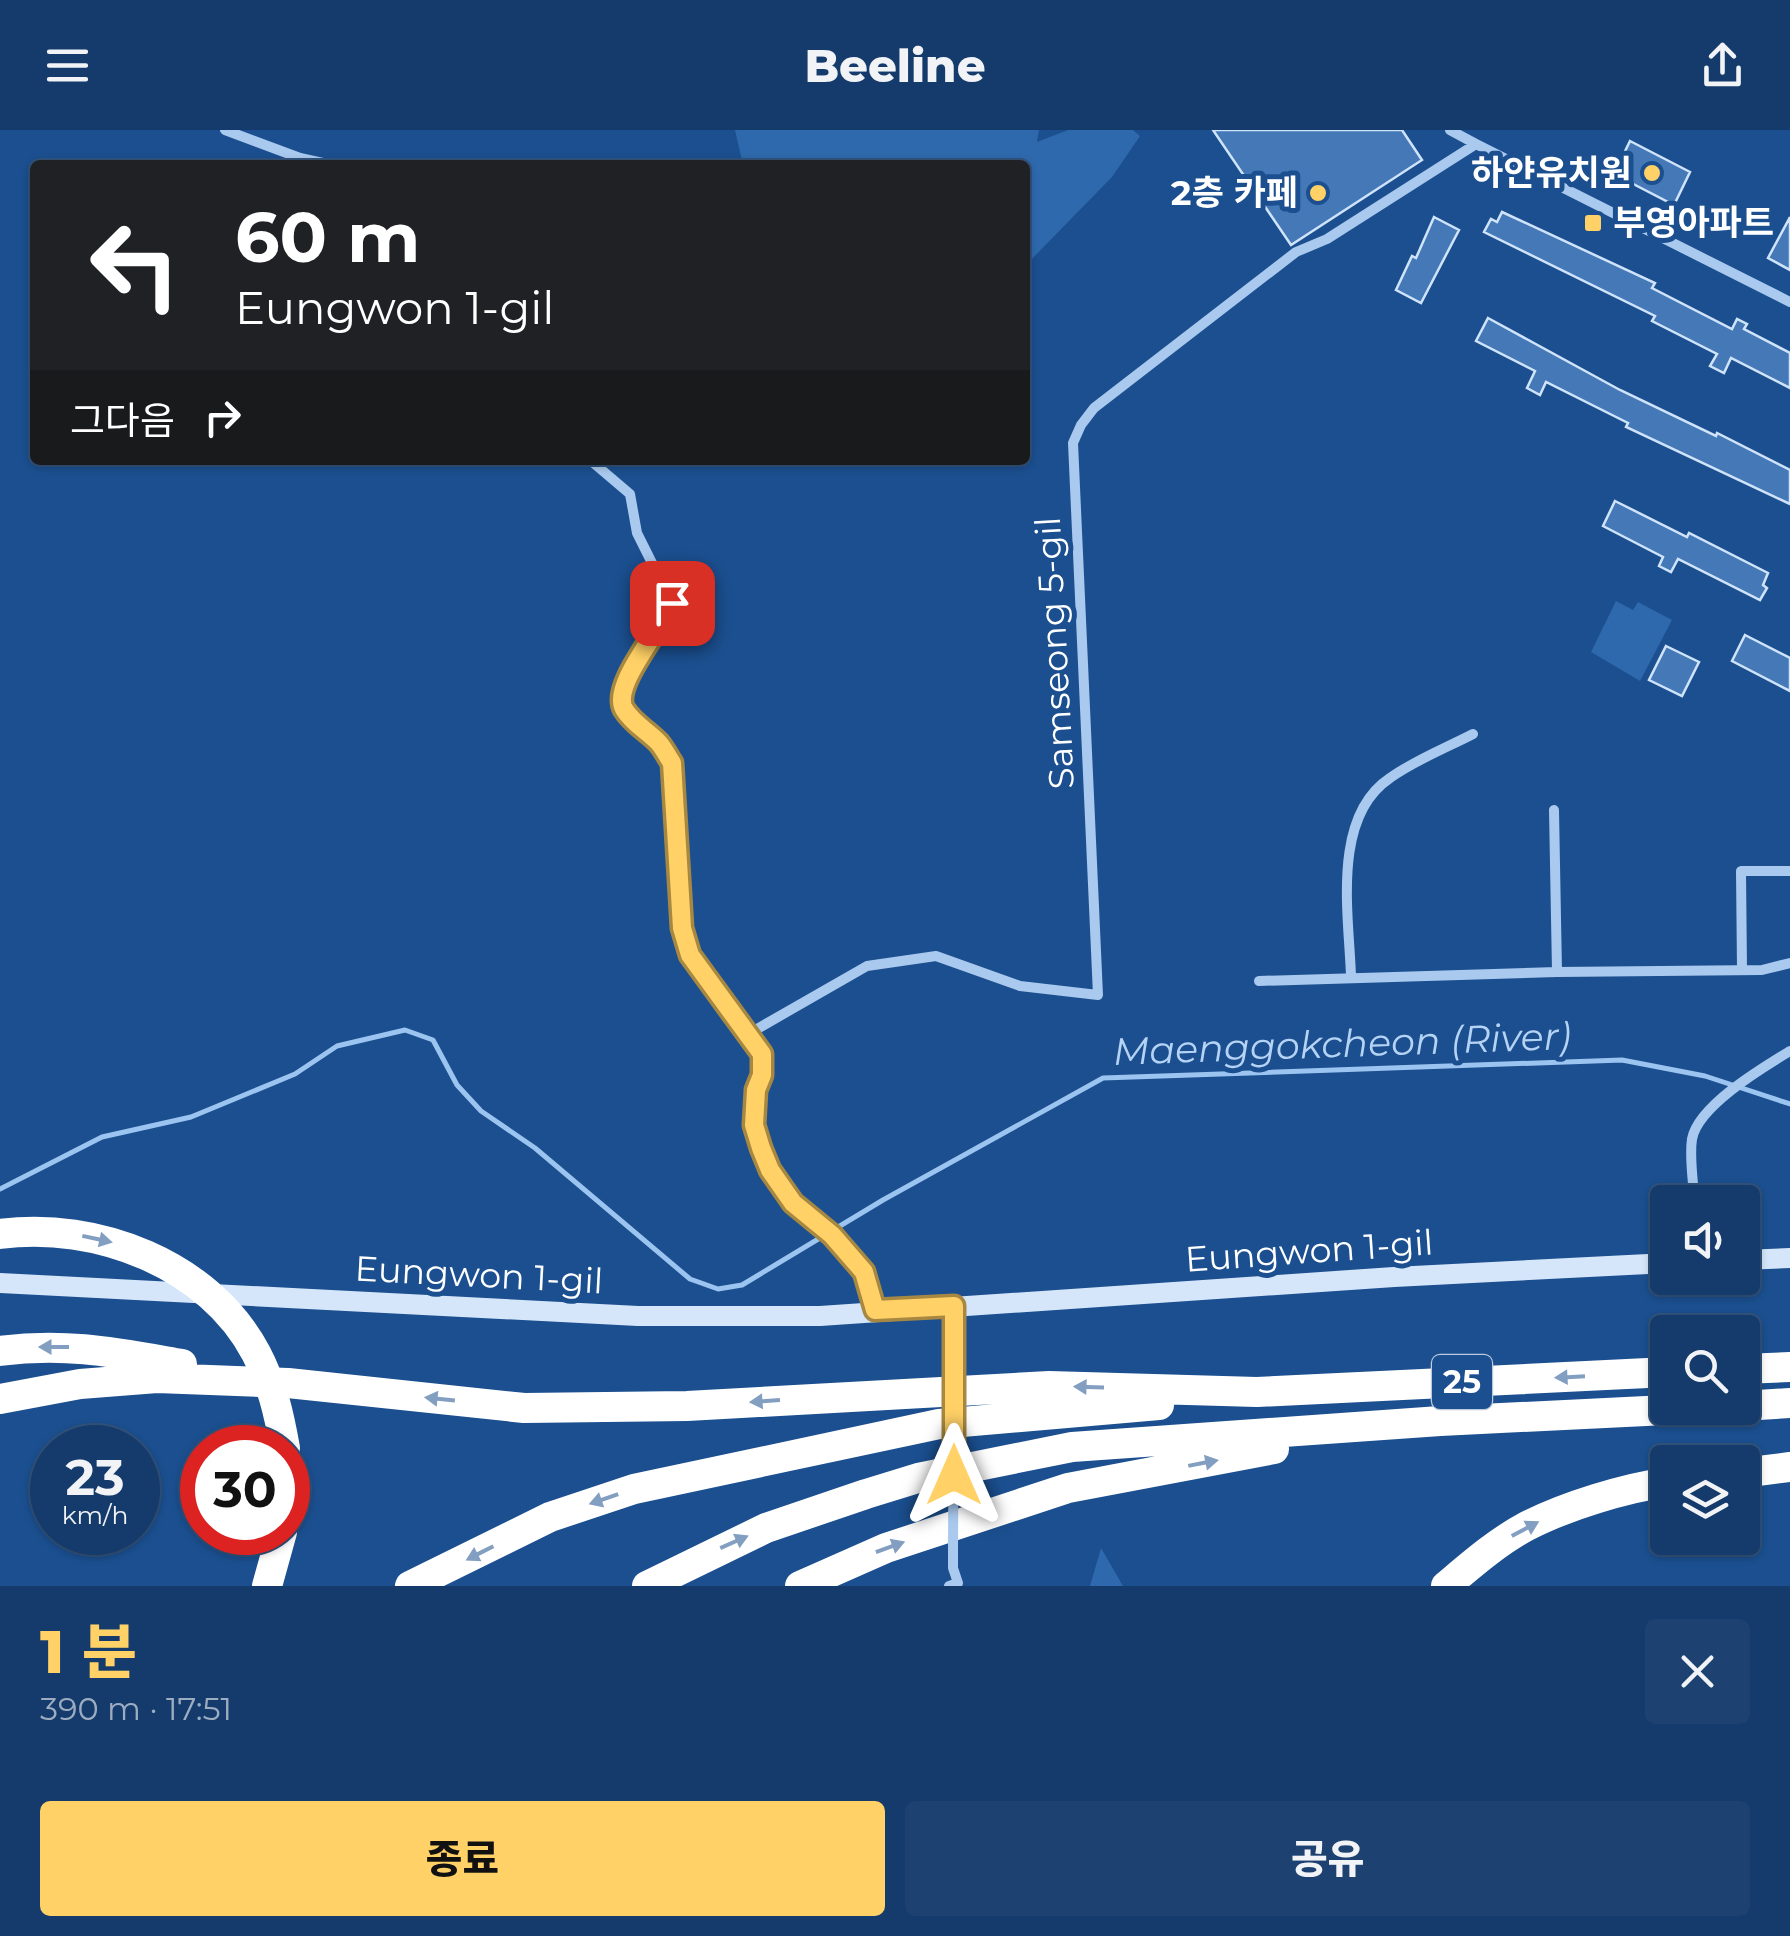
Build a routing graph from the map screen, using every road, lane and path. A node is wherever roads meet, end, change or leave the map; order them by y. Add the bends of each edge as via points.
1 (225, 130) edge
2 (1450, 130) edge
3 (1476, 144) junction
4 (309, 160) edge
5 (1790, 302) edge
6 (596, 465) edge
7 (1473, 734) dead end
8 (1554, 810) dead end
9 (1790, 871) edge
10 (1790, 963) edge
11 (1742, 970) junction
12 (1557, 972) junction
13 (1350, 976) junction
14 (1259, 981) dead end
15 (750, 1033) junction
16 (1790, 1051) edge
17 (1693, 1185) edge
18 (0, 1234) edge
19 (1790, 1258) edge
20 (1760, 1259) edge
21 (1650, 1264) edge
22 (0, 1283) edge
23 (954, 1306) junction
24 (875, 1310) junction
25 (0, 1351) edge
26 (1790, 1366) edge
27 (1760, 1368) edge
28 (1650, 1373) edge
29 (288, 1383) junction
30 (1256, 1392) junction
31 (0, 1399) edge
32 (1790, 1403) edge
33 (1760, 1405) edge
34 (1650, 1411) edge
35 (1440, 1421) junction
36 (280, 1425) edge
37 (1790, 1466) edge
38 (1760, 1470) edge
39 (1650, 1484) edge
40 (276, 1555) edge
41 (268, 1586) edge
42 (410, 1586) edge
43 (647, 1586) edge
44 (800, 1586) edge
45 (949, 1586) edge
46 (1446, 1586) edge

1 - 4 street
2 - 3 street
3 - 5 street
3 - 15 street, Samseong 5-gil via 1296,252 1094,408 1076,434 1098,995 1020,986 936,956 867,966
6 - 15 street via 630,494 637,533 672,603 620,697 672,763 682,928 690,955
7 - 13 street via 1388,778 1352,832
8 - 12 street
9 - 11 street via 1741,871
10 - 11 street
11 - 12 street
12 - 13 street
13 - 14 street
15 - 24 street via 762,1054 754,1125 770,1170 793,1203 864,1272
16 - 17 street via 1702,1117 1692,1139
18 -> 36 highway, bridge via 58,1232 119,1244 199,1286 254,1349
19 - 20 street
21 - 23 street, Eungwon 1-gil
22 - 24 street, Eungwon 1-gil via 638,1316
23 - 24 street, Eungwon 1-gil
23 - 45 street, bridge via 958,1583
29 -> 25 highway via 95,1348
26 - 27 highway
28 -> 30 highway, 25
30 -> 29 highway via 1050,1386 524,1408
29 - 31 highway via 157,1378
30 -> 42 highway via 939,1424 700,1473 550,1517
32 - 33 highway
34 - 35 highway, 25
43 -> 35 highway via 766,1528 918,1478 1072,1447
44 -> 35 highway via 886,1548 1068,1488
37 - 38 highway
46 -> 39 highway via 1528,1526
40 - 41 highway

